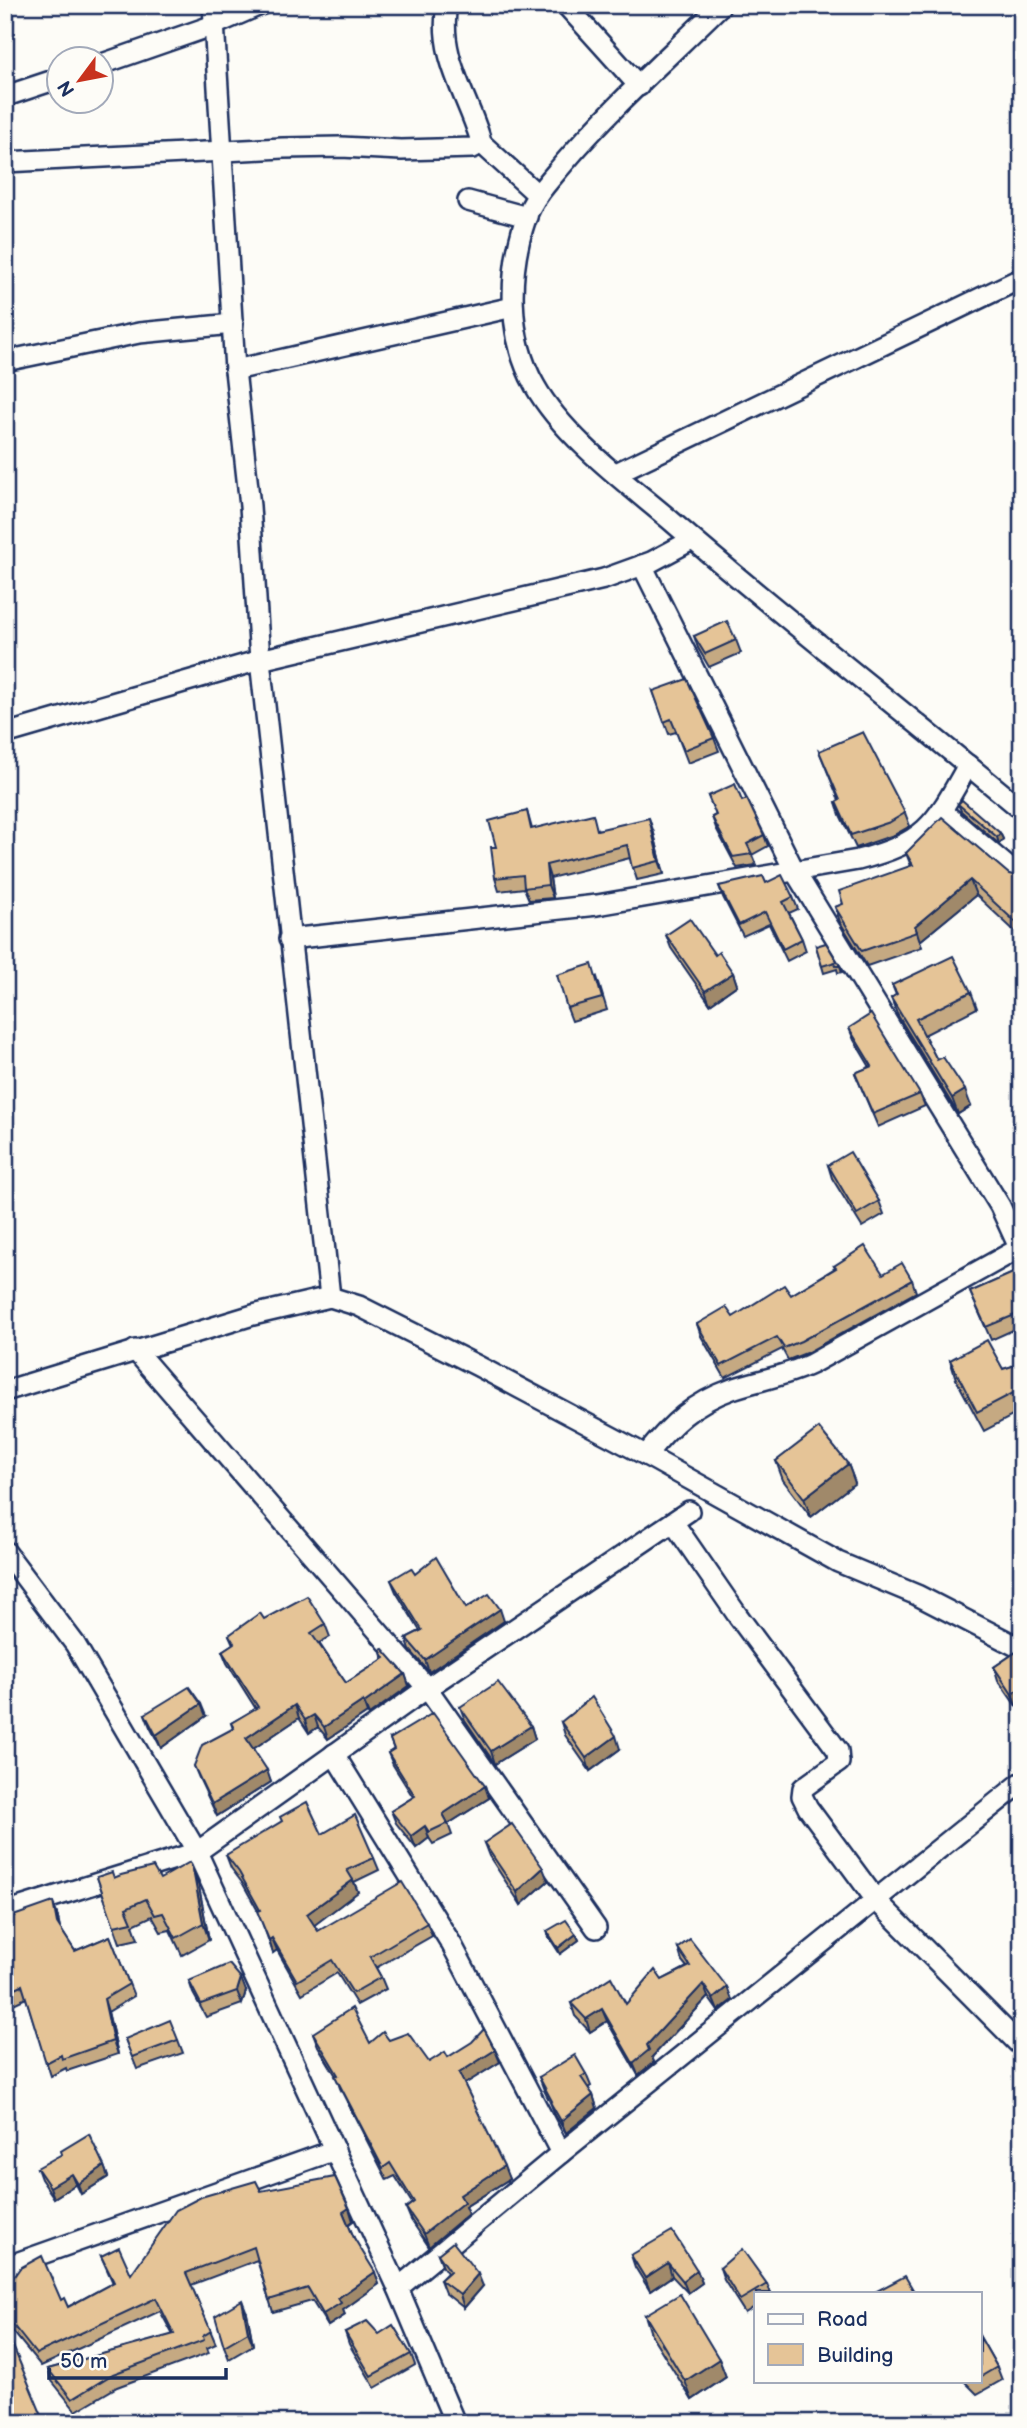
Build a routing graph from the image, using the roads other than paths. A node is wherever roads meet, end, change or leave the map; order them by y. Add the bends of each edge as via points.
1 (214, 5) edge
2 (260, 5) edge
3 (447, 5) edge
4 (566, 5) edge
5 (721, 5) edge
6 (214, 25) junction
7 (116, 59) edge
8 (46, 83) edge
9 (639, 86) junction
10 (9, 95) dead end
11 (480, 142) junction
12 (222, 150) junction
13 (5, 162) edge
14 (538, 195) junction
15 (468, 201) dead end
16 (527, 216) junction
17 (1022, 278) edge
18 (513, 307) junction
19 (233, 324) junction
20 (5, 361) edge
21 (235, 370) junction
22 (616, 474) junction
23 (692, 540) junction
24 (654, 560) junction
25 (260, 660) junction
26 (5, 734) edge
27 (968, 765) junction
28 (948, 801) junction
29 (1022, 810) edge
30 (794, 870) junction
31 (1022, 878) edge
32 (289, 939) junction
33 (1020, 1251) edge
34 (330, 1297) junction
35 (135, 1350) junction
36 (5, 1391) edge
37 (646, 1455) junction
38 (5, 1551) edge
39 (1022, 1649) edge
40 (426, 1688) junction
41 (334, 1754) junction
42 (1022, 1782) edge
43 (197, 1852) junction
44 (876, 1900) junction
45 (5, 1912) edge
46 (596, 1928) dead end
47 (1022, 2048) edge
48 (335, 2150) junction
49 (561, 2153) junction
50 (5, 2267) edge
51 (398, 2288) junction
52 (455, 2423) edge

1 - 6 street
2 - 6 street
3 - 11 street via 450,62
4 - 9 street
5 - 9 street
6 - 7 street
6 - 12 street
8 - 10 street
9 - 14 street
11 - 12 street via 464,150
11 - 14 street
12 - 13 street
12 - 19 street
14 - 16 street
15 - 16 street
16 - 18 street via 516,259
17 - 22 street
18 - 21 street
18 - 22 street via 518,342 533,383 565,425
19 - 20 street via 139,333
19 - 21 street
21 - 25 street
22 - 23 street
23 - 24 street
23 - 27 street
24 - 25 street via 604,579
24 - 30 street
25 - 26 street
25 - 32 street
27 - 28 street
27 - 29 street
28 - 30 street via 917,838 881,854
28 - 31 street
30 - 32 street via 530,914
30 - 33 street via 1000,1206
32 - 34 street
33 - 37 street via 802,1369 733,1389 697,1406 668,1427
34 - 35 street
34 - 37 street via 359,1306
35 - 36 street
35 - 40 street
37 - 39 street via 838,1562 917,1595
38 - 43 street via 75,1644
40 - 41 street
40 - 44 street via 681,1517 737,1616 836,1748 839,1762 808,1783 802,1796
40 - 46 street
41 - 43 street
41 - 49 street via 452,1945
42 - 44 street
43 - 45 street
43 - 48 street
44 - 47 street
44 - 49 street
48 - 50 street
48 - 51 street
49 - 51 street
51 - 52 street

